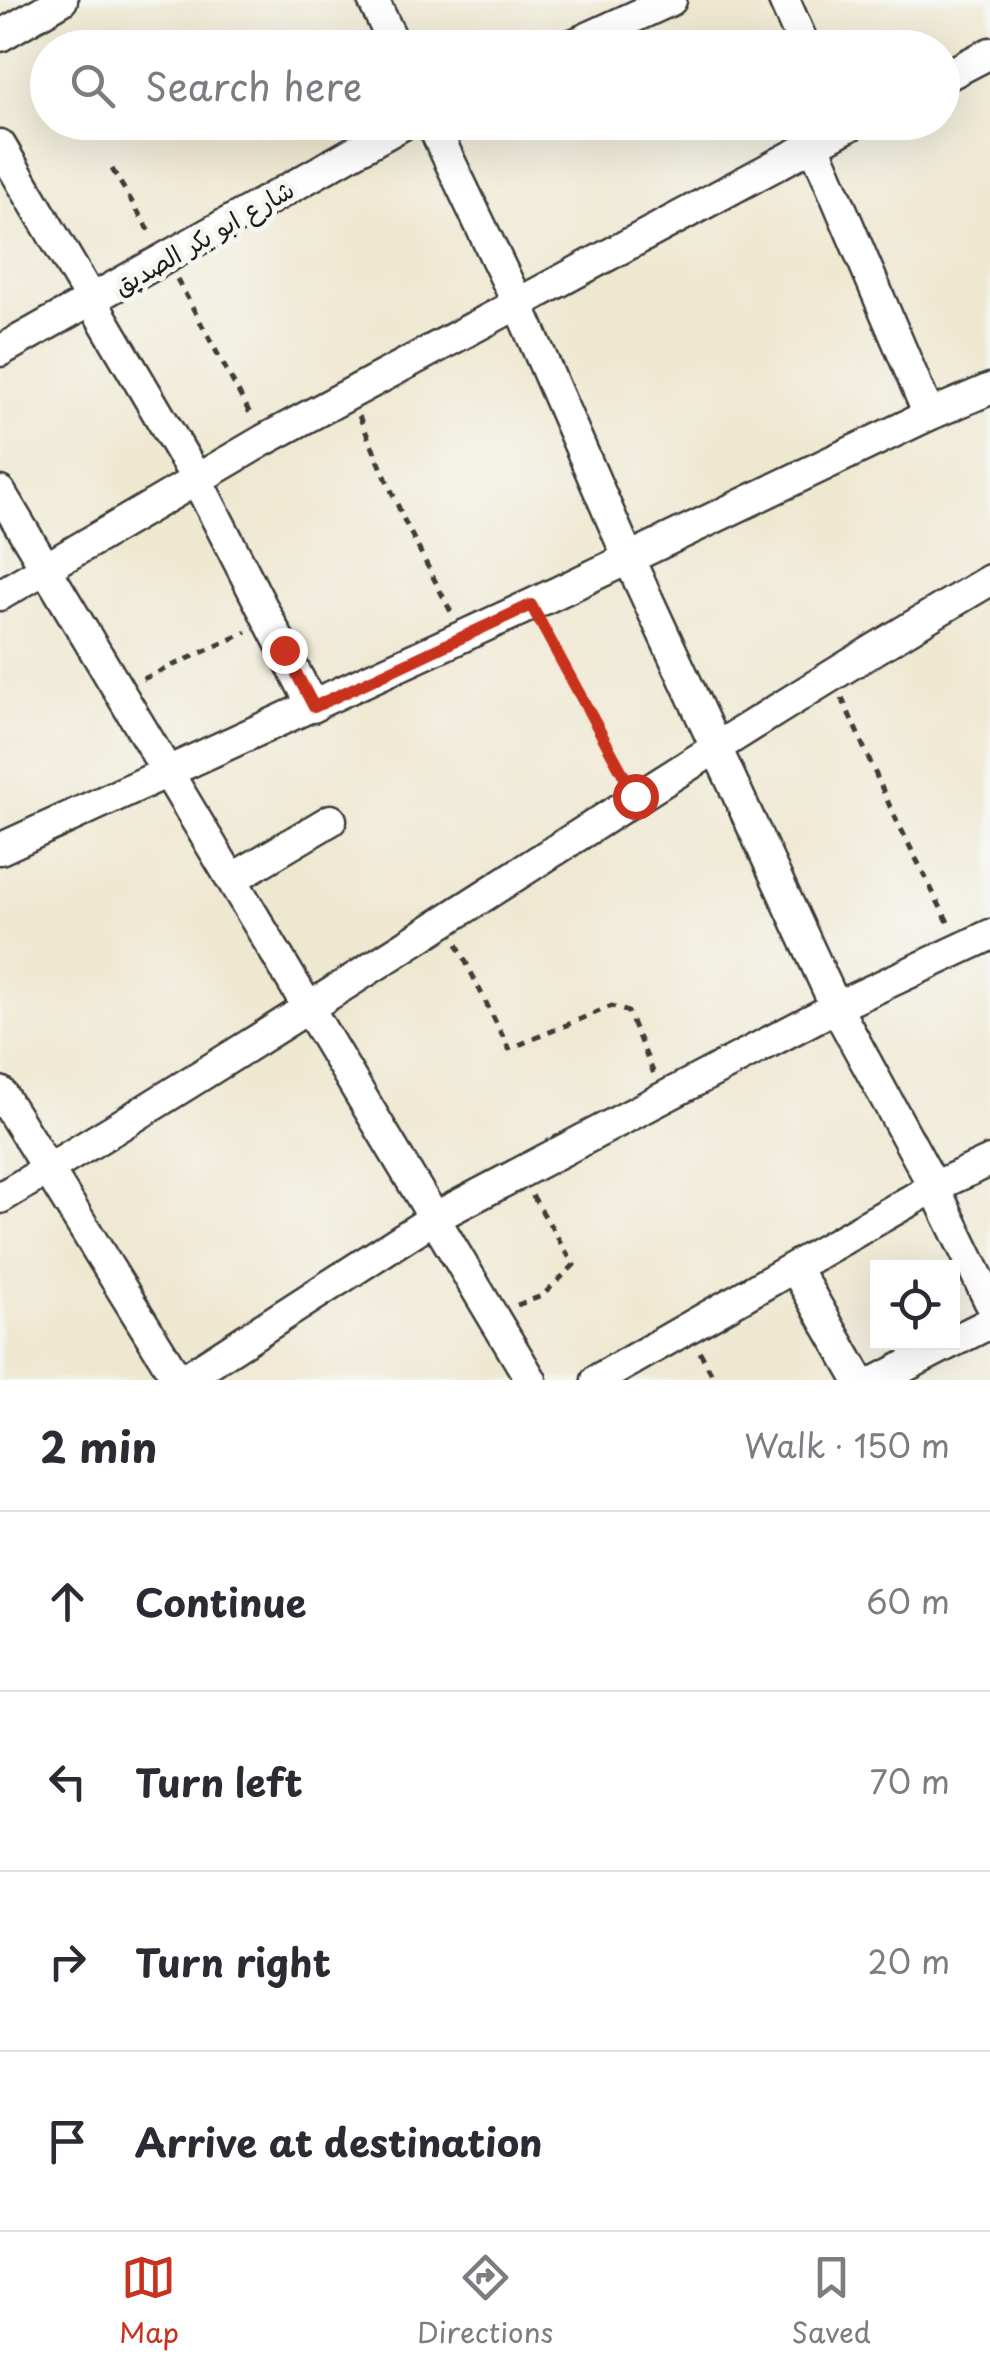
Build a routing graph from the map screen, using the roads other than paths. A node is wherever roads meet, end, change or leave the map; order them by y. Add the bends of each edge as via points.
1 (62, 0) edge
2 (373, 0) edge
3 (671, 0) edge
4 (784, 0) edge
5 (387, 30) edge
6 (605, 30) edge
7 (797, 30) edge
8 (0, 36) edge
9 (990, 53) edge
10 (960, 69) edge
11 (374, 140) edge
12 (441, 140) edge
13 (819, 140) edge
14 (840, 140) edge
15 (0, 145) edge
16 (94, 301) junction
17 (519, 306) junction
18 (0, 351) edge
19 (990, 389) edge
20 (929, 414) junction
21 (196, 478) junction
22 (0, 492) edge
23 (628, 557) junction
24 (46, 568) junction
25 (990, 580) edge
26 (0, 595) edge
27 (314, 707) junction
28 (715, 746) junction
29 (168, 771) junction
30 (331, 820) dead end
31 (0, 849) edge
32 (232, 879) junction
33 (990, 935) edge
34 (836, 1007) junction
35 (309, 1008) junction
36 (0, 1092) edge
37 (990, 1160) edge
38 (47, 1170) junction
39 (934, 1187) junction
40 (0, 1198) edge
41 (436, 1217) junction
42 (794, 1268) junction
43 (990, 1302) edge
44 (990, 1323) edge
45 (960, 1338) edge
46 (937, 1350) edge
47 (180, 1380) edge
48 (531, 1380) edge
49 (597, 1380) edge
50 (859, 1380) edge
51 (880, 1380) edge

1 - 8 street
2 - 5 street
3 - 6 street
4 - 7 street
9 - 10 street
11 - 16 street, شارع ابو بكر الصديق
12 - 17 street
13 - 17 street
14 - 20 street
15 - 16 street
16 - 18 street, شارع ابو بكر الصديق
16 - 21 street
17 - 21 street
17 - 23 street
19 - 20 street
20 - 23 street
21 - 24 street
21 - 27 street
22 - 24 street
23 - 27 street
23 - 28 street
24 - 26 street
24 - 29 street
25 - 28 street
27 - 29 street
28 - 34 street
28 - 35 street
29 - 31 street
29 - 32 street
30 - 32 street
32 - 35 street
33 - 34 street
34 - 39 street
34 - 41 street
35 - 38 street
35 - 41 street
36 - 38 street
37 - 39 street
38 - 40 street
38 - 47 street
39 - 42 street
39 - 43 street
41 - 47 street
41 - 48 street
42 - 49 street
42 - 50 street
44 - 45 street
46 - 51 street

